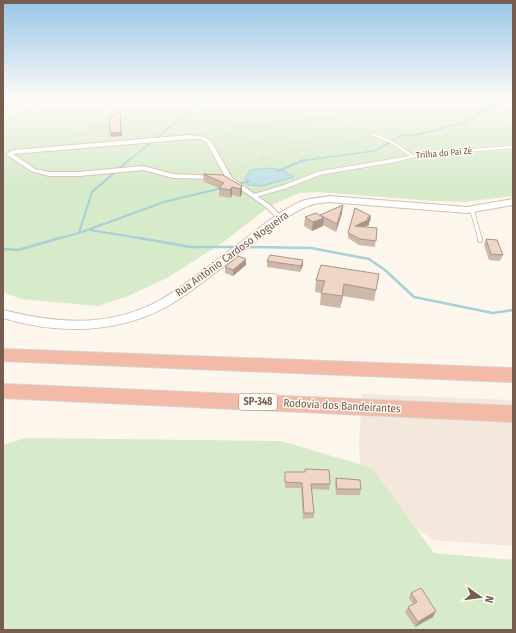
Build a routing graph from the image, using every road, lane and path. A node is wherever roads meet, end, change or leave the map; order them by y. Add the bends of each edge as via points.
1 (94, 129) edge
2 (194, 129) edge
3 (214, 129) edge
4 (346, 129) edge
5 (349, 129) edge
6 (374, 135) joint
7 (190, 138) junction
8 (323, 139) junction
9 (383, 139) junction
10 (325, 141) junction
11 (61, 144) junction
12 (264, 146) junction
13 (367, 147) junction
14 (513, 147) edge
15 (68, 148) junction
16 (3, 149) edge
17 (308, 149) junction
18 (412, 156) junction
19 (261, 160) junction
20 (390, 161) junction
21 (327, 171) junction
22 (228, 176) junction
23 (253, 196) junction
24 (513, 202) edge
25 (472, 210) junction
26 (280, 218) junction
27 (480, 240) dead end
28 (3, 314) edge
29 (3, 355) edge
30 (513, 375) edge
31 (3, 392) edge
32 (513, 414) edge

1 - 11 path
2 - 7 path
3 - 12 path
4 - 8 path via 349,133 345,136
5 - 6 path
6 - 9 lane, Trilha do Pai Zé
7 - 15 street
7 - 22 street via 202,138 209,142
8 - 10 path
8 - 12 path
9 - 13 path
9 - 18 lane, Trilha do Pai Zé
10 - 13 path
10 - 17 path
11 - 15 street
11 - 16 street
12 - 19 path via 266,151
13 - 20 path
14 - 18 lane, Trilha do Pai Zé
15 - 22 street via 9,154 33,170 49,174 143,168 179,177
17 - 19 path via 277,154
17 - 21 path via 316,154
18 - 20 lane
19 - 22 path
20 - 21 lane
21 - 23 lane
22 - 23 street
23 - 26 street
24 - 25 main road, Rua Antônio Cardoso Nogueira
25 - 26 main road, Rua Antônio Cardoso Nogueira via 329,199 306,203
25 - 27 lane
26 - 28 main road, Rua Antônio Cardoso Nogueira via 164,303 126,319 79,325 50,324
29 - 30 highway
31 - 32 highway, Rodovia dos Bandeirantes / SP-348

